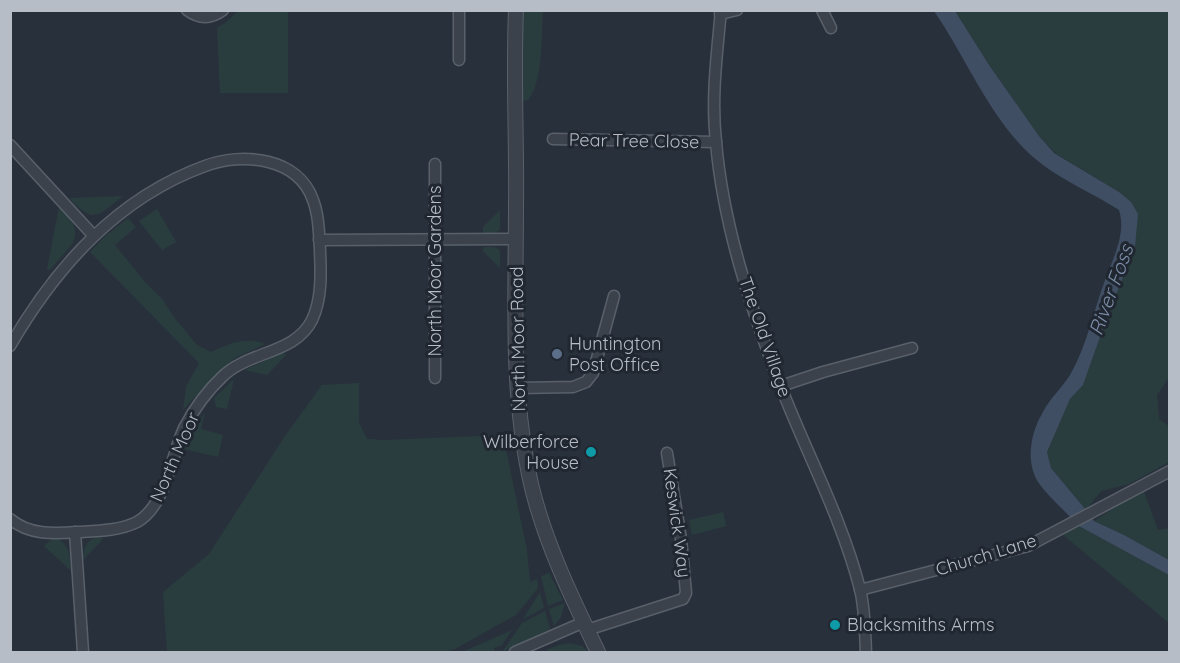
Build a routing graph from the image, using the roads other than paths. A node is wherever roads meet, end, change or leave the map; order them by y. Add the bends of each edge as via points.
1 (187, 10) edge
2 (223, 10) edge
3 (459, 10) edge
4 (516, 10) edge
5 (737, 10) edge
6 (822, 10) edge
7 (721, 12) edge
8 (831, 28) dead end
9 (459, 60) dead end
10 (553, 140) dead end
11 (716, 142) junction
12 (10, 145) edge
13 (435, 164) dead end
14 (93, 235) junction
15 (434, 239) junction
16 (516, 239) junction
17 (319, 240) junction
18 (614, 296) dead end
19 (10, 346) edge
20 (912, 348) dead end
21 (435, 378) dead end
22 (781, 386) junction
23 (517, 388) junction
24 (667, 453) dead end
25 (1170, 471) edge
26 (10, 519) edge
27 (75, 532) junction
28 (860, 590) junction
29 (586, 626) junction
30 (83, 652) edge
31 (515, 652) edge
32 (598, 652) edge
33 (866, 652) edge

1 - 2 street via 202,17 218,15
3 - 9 street
4 - 16 street, North Moor Road
5 - 7 street
6 - 8 street
7 - 11 street, The Old Village via 715,85
10 - 11 street, Pear Tree Close
11 - 22 street, The Old Village via 735,243 753,309
12 - 14 street
13 - 15 street, North Moor Gardens
14 - 17 street, North Moor via 124,209 178,177 219,161 246,159 284,166 298,176 313,199
14 - 19 street, North Moor via 57,275
15 - 16 street
15 - 17 street
15 - 21 street, North Moor Gardens
16 - 23 street, North Moor Road
17 - 27 street, North Moor via 318,306 304,332 296,340 236,365 200,402 185,426 165,485 148,513 123,527
18 - 23 street via 586,382 573,387
20 - 22 street
22 - 28 street, The Old Village via 840,526
23 - 29 street, North Moor Road via 533,490 546,533
24 - 29 street, Keswick Way via 686,593 683,599
25 - 28 street, Church Lane via 1028,546
26 - 27 street, North Moor via 30,530
27 - 30 street
28 - 33 street, The Old Village
29 - 31 street, Keswick Way
29 - 32 street, North Moor Road

